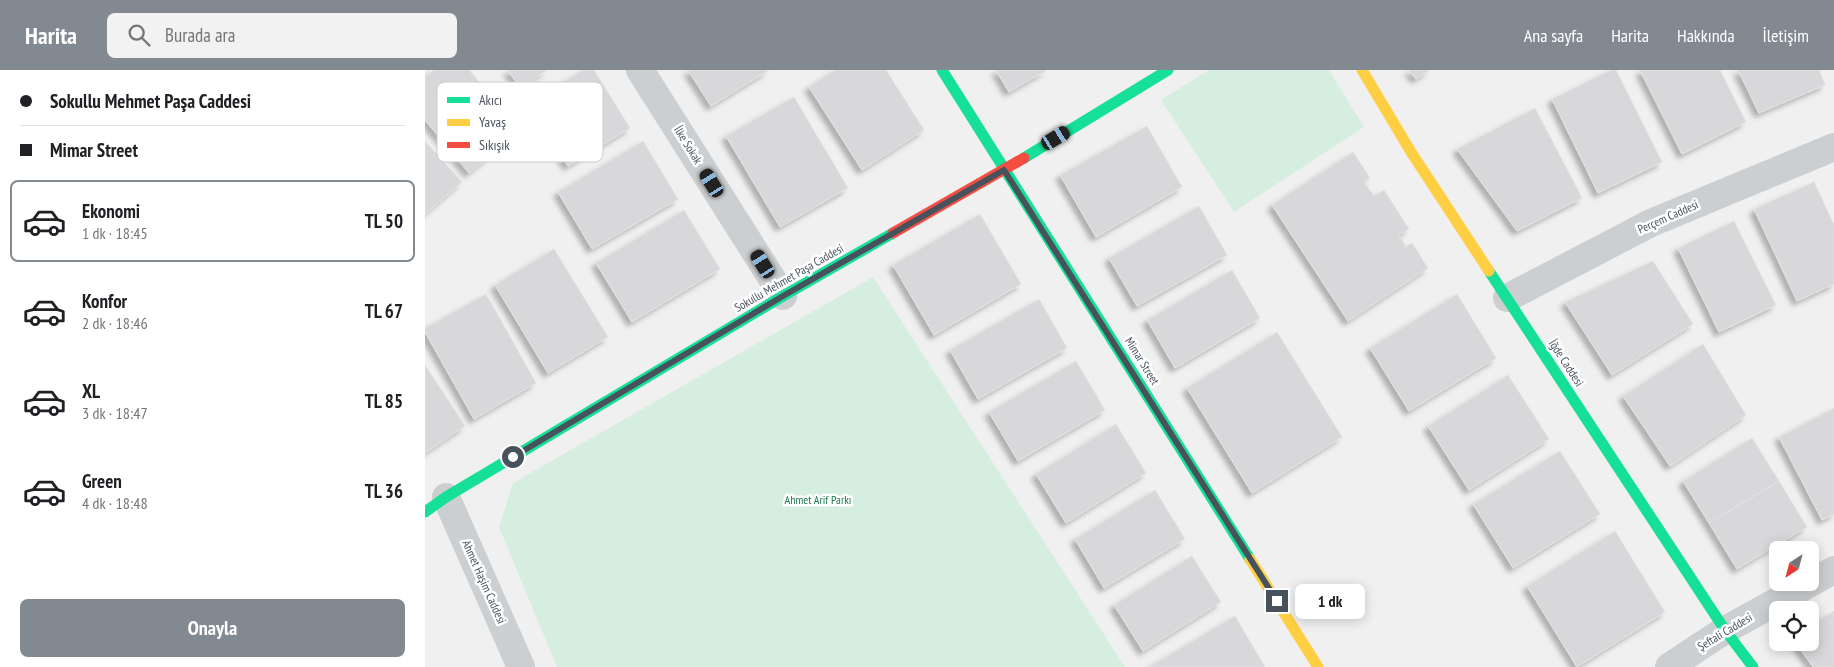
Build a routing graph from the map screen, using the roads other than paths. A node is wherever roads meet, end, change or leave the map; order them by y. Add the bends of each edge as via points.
1 (640, 70) edge
2 (942, 70) edge
3 (1168, 70) edge
4 (1362, 70) edge
5 (1834, 146) edge
6 (1004, 170) junction
7 (783, 296) junction
8 (1507, 298) junction
9 (435, 505) edge
10 (1834, 570) edge
11 (1725, 630) junction
12 (521, 667) edge
13 (1319, 667) edge
14 (1669, 667) edge
15 (1753, 667) edge

1 - 7 street, İlke Sokak
2 - 6 main road, Mimar Street
3 - 6 main road, Sokullu Mehmet Paşa Caddesi
4 - 8 main road, İğde Caddesi via 1411,152
5 - 8 street, Perçem Caddesi via 1651,223
6 - 7 main road, Sokullu Mehmet Paşa Caddesi
6 - 13 main road, Mimar Street
7 - 9 main road, Sokullu Mehmet Paşa Caddesi
8 - 11 main road, İğde Caddesi
9 - 12 street, Ahmet Haşim Caddesi
10 - 11 street, Şeftali Caddesi
11 - 14 street, Şeftali Caddesi
11 - 15 main road, İğde Caddesi

